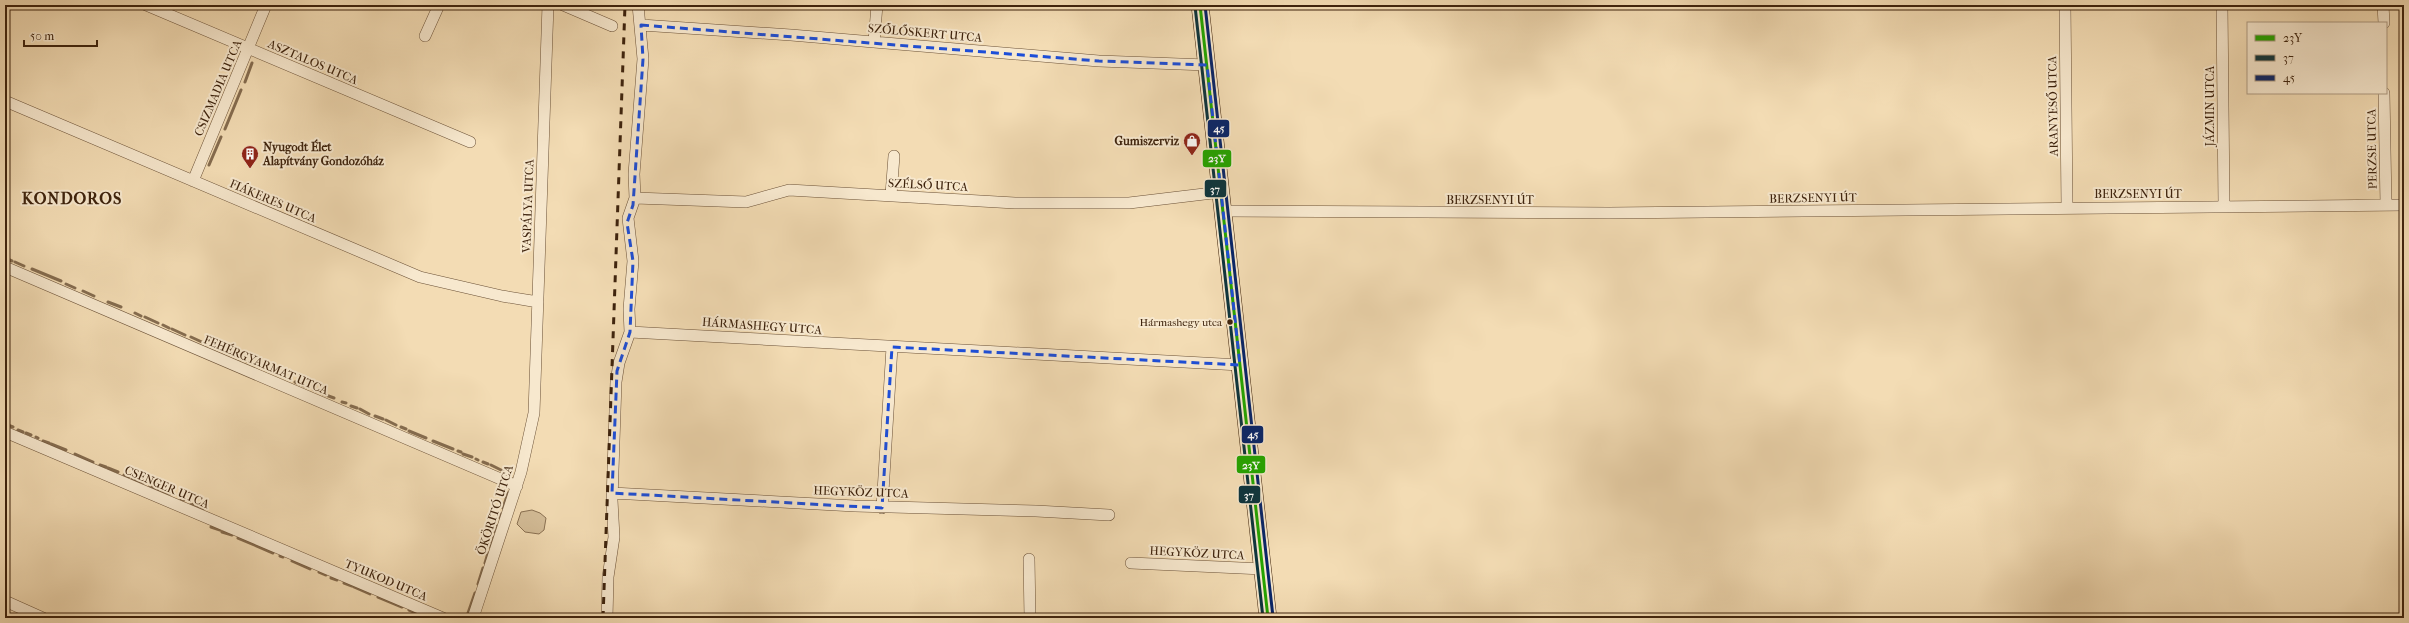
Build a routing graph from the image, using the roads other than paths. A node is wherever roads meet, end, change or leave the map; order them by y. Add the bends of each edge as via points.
1 (146, 5) edge
2 (266, 5) edge
3 (439, 5) edge
4 (548, 5) edge
5 (563, 5) edge
6 (638, 5) edge
7 (877, 5) edge
8 (1200, 5) edge
9 (2065, 5) edge
10 (2222, 5) edge
11 (2383, 5) edge
12 (2384, 22) edge
13 (641, 25) junction
14 (612, 26) dead end
15 (426, 36) dead end
16 (874, 42) junction
17 (249, 49) junction
18 (1207, 65) junction
19 (2384, 94) edge
20 (5, 101) edge
21 (470, 142) dead end
22 (894, 156) dead end
23 (193, 181) junction
24 (1221, 192) junction
25 (891, 196) junction
26 (636, 198) junction
27 (2386, 205) junction
28 (2404, 205) edge
29 (2224, 206) junction
30 (2067, 207) junction
31 (1223, 211) junction
32 (5, 267) edge
33 (538, 302) junction
34 (630, 332) junction
35 (892, 347) junction
36 (1240, 365) junction
37 (534, 408) joint
38 (5, 432) edge
39 (517, 486) junction
40 (612, 493) junction
41 (882, 508) junction
42 (1109, 515) dead end
43 (1029, 559) dead end
44 (1131, 563) dead end
45 (318, 566) joint
46 (1263, 569) junction
47 (5, 601) edge
48 (607, 604) junction
49 (43, 618) edge
50 (443, 618) edge
51 (473, 618) edge
52 (607, 618) edge
53 (614, 618) edge
54 (1030, 618) edge
55 (1268, 618) edge

1 - 17 street, ASZTALOS UTCA
2 - 17 street, CSIZMADIA UTCA
3 - 15 street
4 - 33 street, VASPÁLYA UTCA
5 - 14 street
6 - 13 street
7 - 16 street
8 - 18 main road
9 - 30 street, ARANYESŐ UTCA
10 - 29 street, JÁZMIN UTCA
11 - 12 street
13 - 16 street, SZŐLŐSKERT UTCA
13 - 26 street via 643,59 634,174
16 - 18 street, SZŐLŐSKERT UTCA via 1099,61
17 - 21 street, ASZTALOS UTCA
17 - 23 street, CSIZMADIA UTCA
18 - 24 main road
19 - 27 street, PERZSE UTCA
20 - 23 street, FIÁKERES UTCA
22 - 25 street
23 - 33 street, FIÁKERES UTCA via 420,277
24 - 25 street, SZÉLSŐ UTCA via 1130,203 1015,203
24 - 31 main road
25 - 26 street, SZÉLSŐ UTCA via 789,190 748,202
26 - 34 street via 629,211 627,223 633,261
27 - 28 street, BERZSENYI ÚT
27 - 29 street, BERZSENYI ÚT
29 - 30 street, BERZSENYI ÚT
30 - 31 street, BERZSENYI ÚT via 1609,213
31 - 36 main road
32 - 39 street, FEHÉRGYARMAT UTCA
33 - 37 street, VASPÁLYA UTCA
34 - 35 street, HÁRMASHEGY UTCA
34 - 40 street via 616,376
35 - 36 street, HÁRMASHEGY UTCA
35 - 41 street
36 - 46 main road
37 - 39 street, ÖKÖRITÓ UTCA via 529,443
38 - 45 street, CSENGER UTCA
39 - 51 street, ÖKÖRITÓ UTCA
40 - 41 street, HEGYKÖZ UTCA
40 - 48 street via 614,537
41 - 42 street, HEGYKÖZ UTCA via 1000,509
43 - 54 street
44 - 46 street, HEGYKÖZ UTCA
45 - 50 street, TYUKOD UTCA
46 - 55 main road
47 - 49 street
48 - 52 street
48 - 53 street

